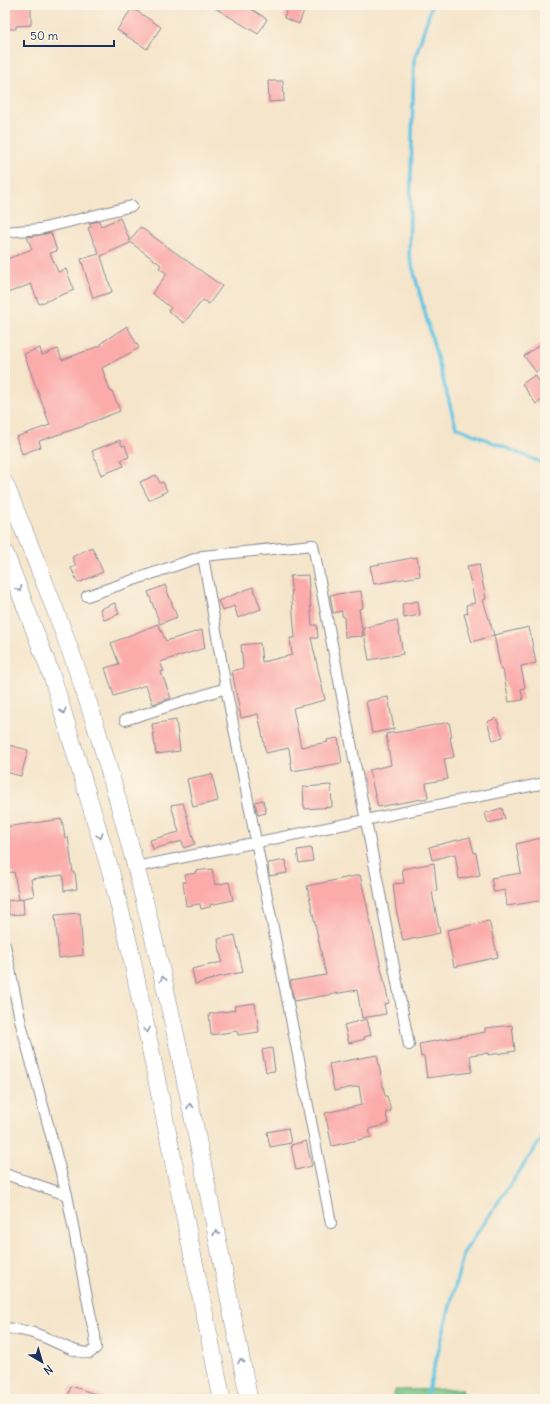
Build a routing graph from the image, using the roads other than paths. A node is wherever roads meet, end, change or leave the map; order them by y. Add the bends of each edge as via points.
1 (132, 206) dead end
2 (5, 232) edge
3 (5, 484) edge
4 (5, 553) edge
5 (203, 556) junction
6 (87, 596) dead end
7 (226, 688) junction
8 (125, 720) dead end
9 (545, 784) edge
10 (366, 820) junction
11 (257, 843) junction
12 (136, 867) junction
13 (5, 945) edge
14 (408, 1045) dead end
15 (5, 1174) edge
16 (67, 1195) junction
17 (331, 1223) dead end
18 (5, 1328) edge
19 (222, 1399) edge
20 (249, 1399) edge

1 - 2 street via 40,229
3 - 12 main road via 56,610 97,729
4 -> 19 main road via 53,679 111,873 128,941
5 - 6 street
5 - 7 street
5 - 10 street via 313,545
7 - 8 street
7 - 11 street
9 - 10 street
10 - 11 street
10 - 14 street
11 - 12 street
11 - 17 street
20 -> 12 main road via 172,1018
13 - 16 street via 21,1024
15 - 16 street
16 - 18 street via 96,1348 90,1353 81,1353 38,1334

